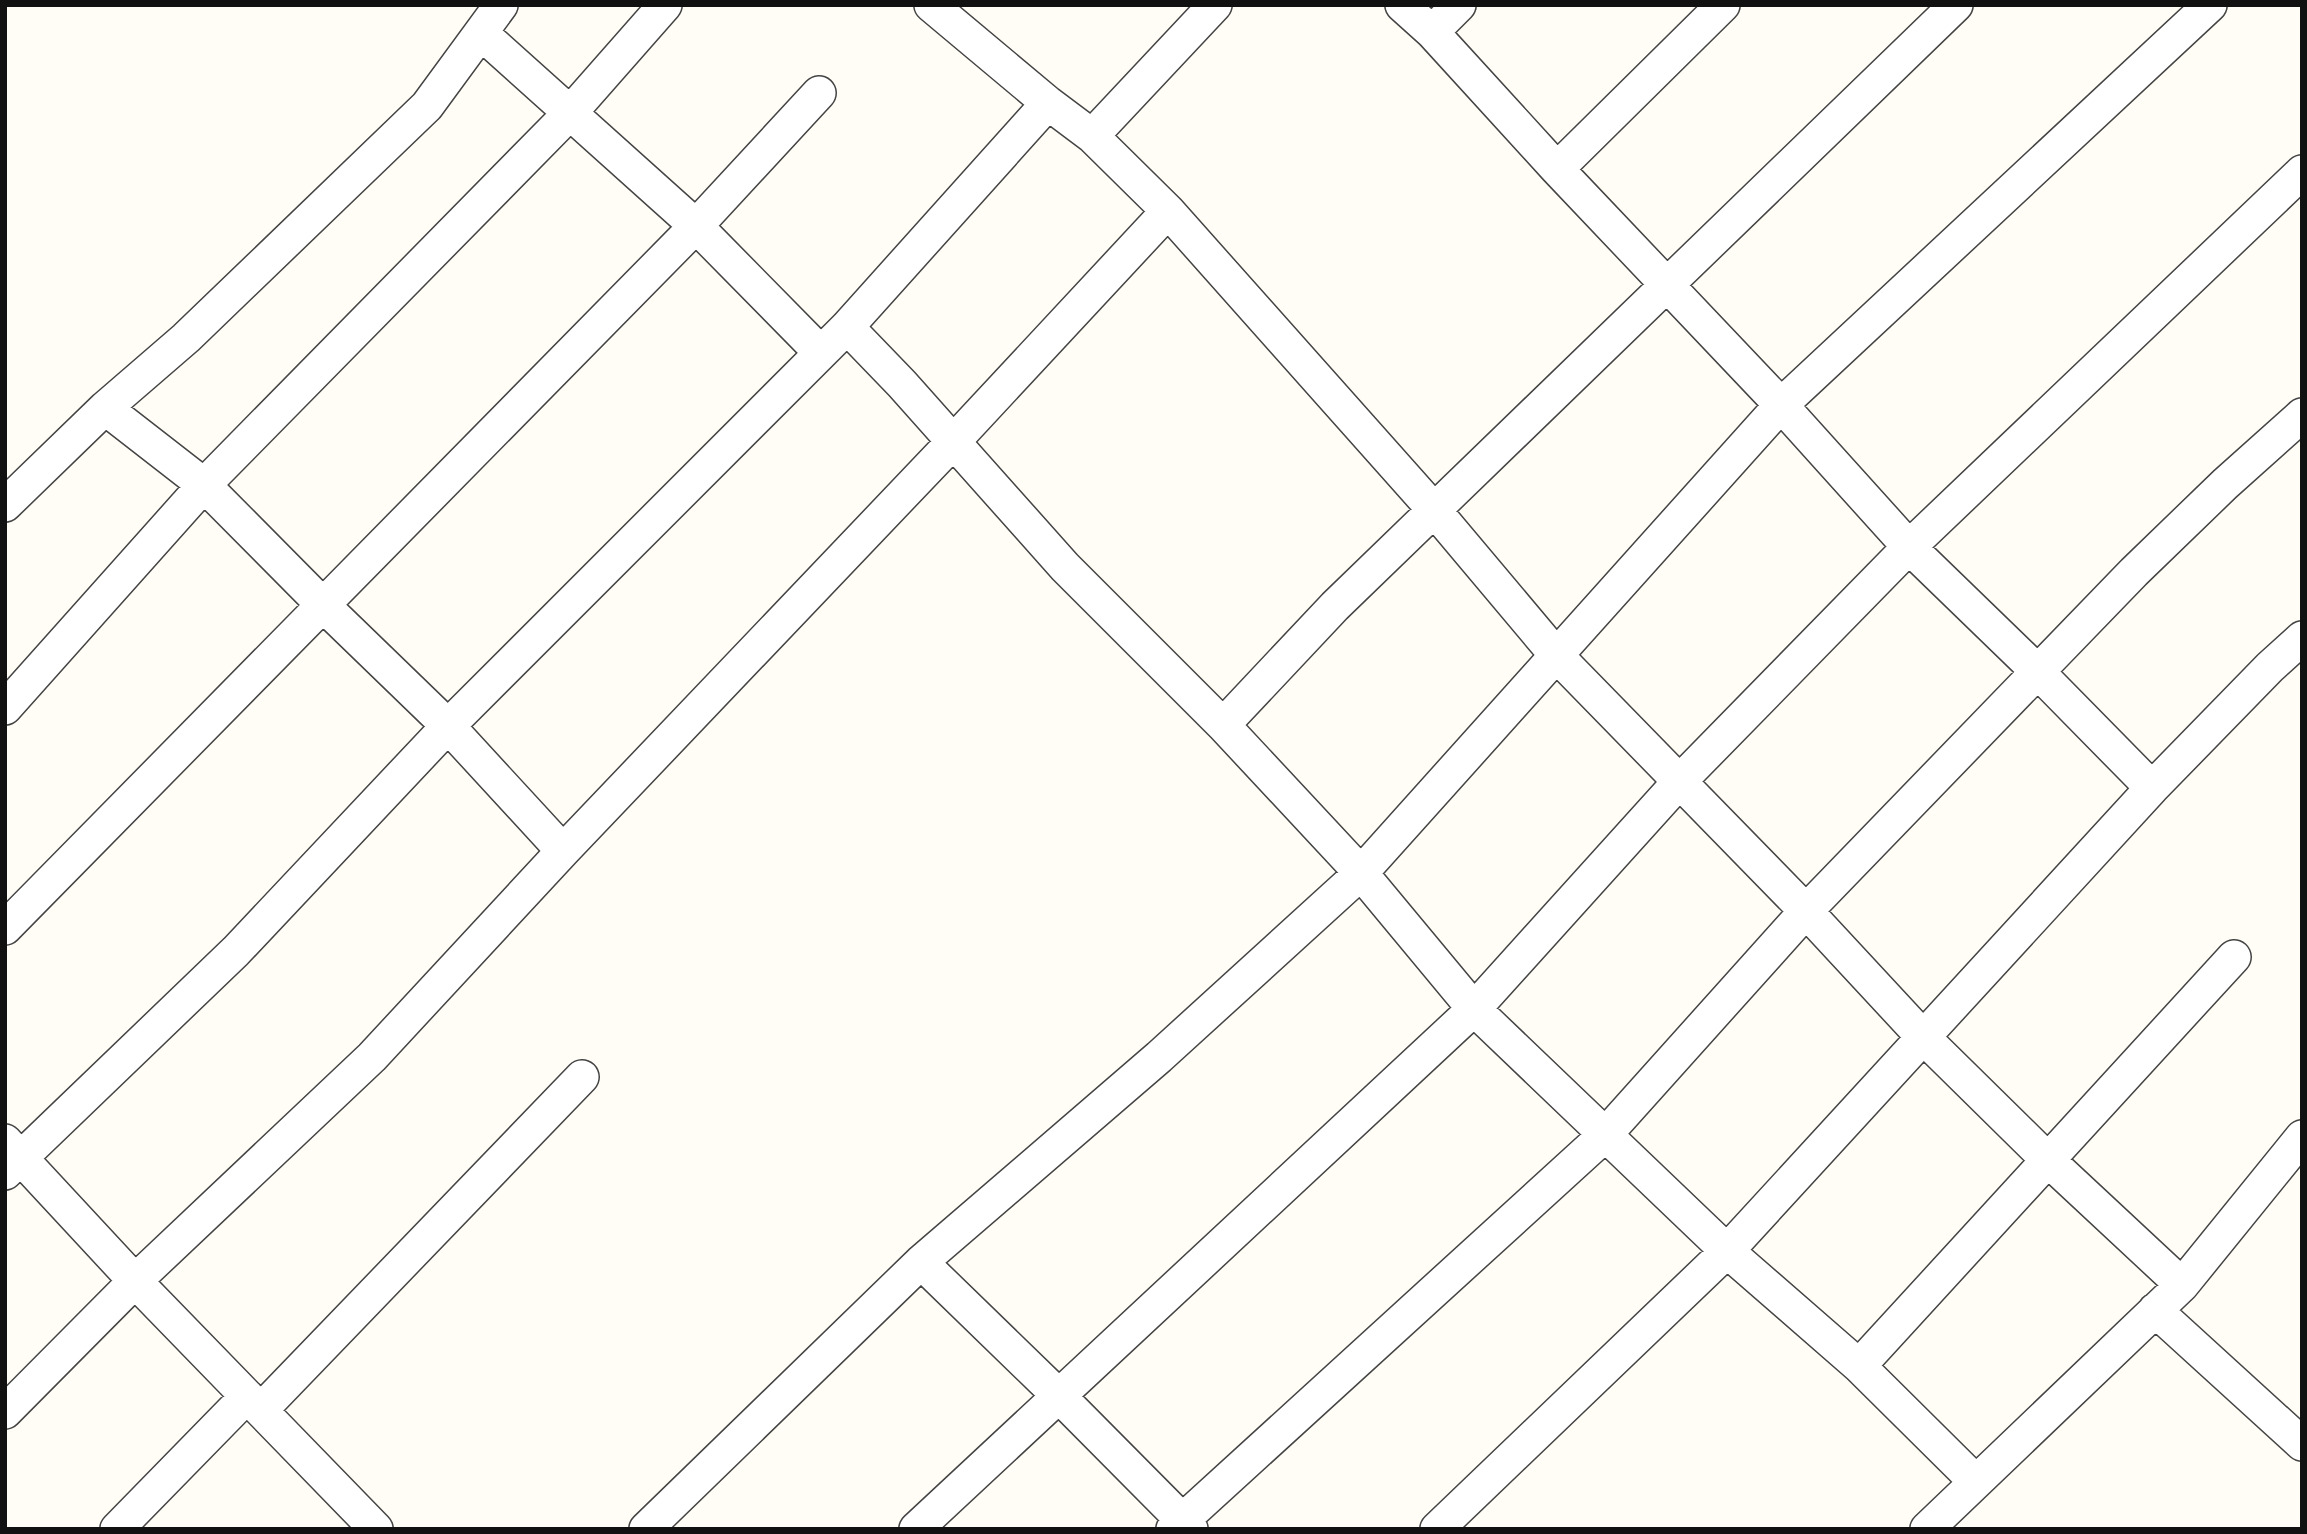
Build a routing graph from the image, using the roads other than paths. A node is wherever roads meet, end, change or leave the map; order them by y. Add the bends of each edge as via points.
1 (501, 5) edge
2 (664, 5) edge
3 (1215, 5) edge
4 (1402, 5) edge
5 (1459, 5) edge
6 (1723, 5) edge
7 (1956, 5) edge
8 (2210, 5) edge
9 (943, 9) edge
10 (1432, 32) junction
11 (481, 33) junction
12 (819, 93) dead end
13 (1048, 103) junction
14 (570, 113) junction
15 (1092, 136) junction
16 (1557, 169) junction
17 (2302, 172) edge
18 (1168, 211) junction
19 (696, 226) junction
20 (1667, 284) junction
21 (846, 327) junction
22 (821, 353) junction
23 (1781, 405) junction
24 (105, 408) junction
25 (2302, 415) edge
26 (953, 442) junction
27 (204, 485) junction
28 (5, 505) edge
29 (1435, 511) junction
30 (1909, 547) junction
31 (324, 606) junction
32 (2302, 638) edge
33 (1557, 656) junction
34 (2038, 672) junction
35 (5, 708) edge
36 (1223, 725) junction
37 (448, 726) junction
38 (1679, 782) junction
39 (2152, 788) junction
40 (563, 851) junction
41 (1361, 873) junction
42 (1806, 911) junction
43 (5, 928) edge
44 (2234, 957) dead end
45 (1474, 1009) junction
46 (1922, 1036) junction
47 (582, 1077) dead end
48 (1605, 1135) junction
49 (2302, 1138) edge
50 (11, 1157) edge
51 (2049, 1161) junction
52 (1727, 1251) junction
53 (920, 1262) junction
54 (135, 1281) junction
55 (2182, 1285) junction
56 (2155, 1310) junction
57 (1859, 1366) junction
58 (1058, 1395) junction
59 (254, 1403) junction
60 (5, 1412) edge
61 (2302, 1444) edge
62 (1975, 1481) junction
63 (1182, 1526) edge
64 (117, 1529) edge
65 (376, 1529) edge
66 (646, 1529) edge
67 (916, 1529) edge
68 (1437, 1529) edge
69 (1927, 1529) edge

1 - 11 street
2 - 14 street
3 - 15 street
4 - 10 street
5 - 10 street
6 - 16 street
7 - 20 street
8 - 23 street
9 - 13 street
10 - 16 street
11 - 14 street
11 - 24 street via 427,106 186,338
12 - 19 street
13 - 15 street
13 - 21 street
14 - 19 street
14 - 27 street
15 - 18 street
16 - 20 street
17 - 30 street
18 - 26 street
18 - 29 street
19 - 22 street
19 - 31 street
20 - 23 street
20 - 29 street
21 - 22 street
21 - 26 street
22 - 37 street
23 - 30 street
23 - 33 street
24 - 27 street
24 - 28 street
25 - 34 street via 2134,572
26 - 36 street via 1065,567
26 - 40 street
27 - 31 street
27 - 35 street
29 - 33 street
29 - 36 street via 1335,606
30 - 34 street
30 - 38 street
31 - 37 street
31 - 43 street
32 - 39 street
33 - 38 street
33 - 41 street
34 - 39 street
34 - 42 street
36 - 41 street
37 - 40 street
37 - 50 street via 236,951
38 - 42 street
38 - 45 street
39 - 46 street
40 - 54 street via 372,1057
41 - 45 street
41 - 53 street via 1159,1057
42 - 46 street
42 - 48 street
44 - 51 street
45 - 48 street
45 - 58 street
46 - 51 street
46 - 52 street
47 - 59 street
48 - 52 street
48 - 63 street
49 - 55 street
50 - 54 street
51 - 55 street
51 - 57 street
52 - 57 street
52 - 68 street
53 - 58 street
53 - 66 street
54 - 59 street
54 - 60 street
55 - 56 street
56 - 61 street
56 - 62 street
57 - 62 street
58 - 63 street
58 - 67 street
59 - 64 street
59 - 65 street
62 - 69 street

